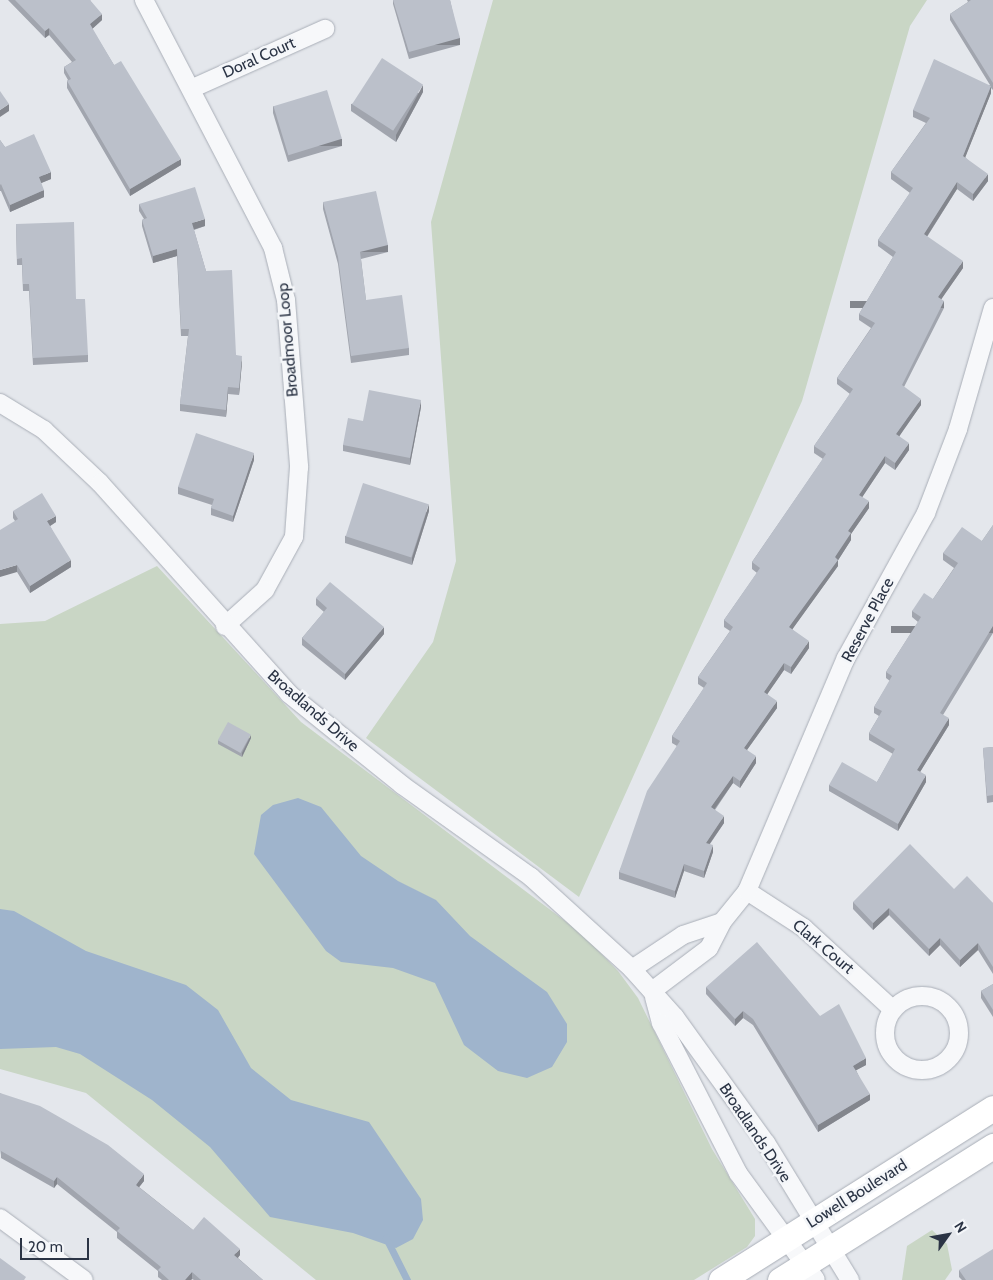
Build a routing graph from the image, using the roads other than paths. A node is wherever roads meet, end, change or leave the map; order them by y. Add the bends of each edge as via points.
1 (144, 0) edge
2 (325, 30) dead end
3 (193, 88) junction
4 (993, 311) edge
5 (0, 402) edge
6 (225, 626) junction
7 (747, 892) junction
8 (722, 922) junction
9 (632, 969) junction
10 (652, 991) junction
11 (892, 1009) junction
12 (993, 1108) edge
13 (993, 1146) edge
14 (0, 1218) edge
15 (812, 1222) junction
16 (785, 1240) junction
17 (829, 1248) junction
18 (810, 1272) edge
19 (84, 1280) edge
20 (721, 1280) edge
21 (780, 1280) edge
22 (850, 1280) edge

1 - 3 street, Broadmoor Loop
2 - 3 street, Doral Court
3 - 6 street, Broadmoor Loop via 281,272 299,467 294,537 265,590
4 - 7 street, Reserve Place via 958,429 926,513 846,658
5 - 6 street, Broadlands Drive via 44,430 100,483
6 - 9 street, Broadlands Drive via 289,694 402,785 531,877
7 - 8 street, Reserve Place
7 - 11 street, Clark Court via 804,928
8 - 9 street via 683,935
8 - 10 street, Reserve Place via 709,948
9 - 10 street, Broadlands Drive
10 - 15 street, Broadlands Drive via 766,1143
10 - 16 street, Broadlands Drive via 661,1023 738,1172
11 - 11 street via 885,1039 899,1062 924,1070 951,1056 959,1031 949,1007 920,995
12 - 15 main road, Lowell Boulevard
13 - 17 main road, Lowell Boulevard
14 - 19 street
15 - 16 main road, Lowell Boulevard
15 - 17 street, Broadlands Drive
16 - 18 street, Broadlands Drive
16 - 20 main road, Lowell Boulevard
17 - 18 main road, Lowell Boulevard
17 - 22 street, Broadlands Drive
18 - 21 main road, Lowell Boulevard

